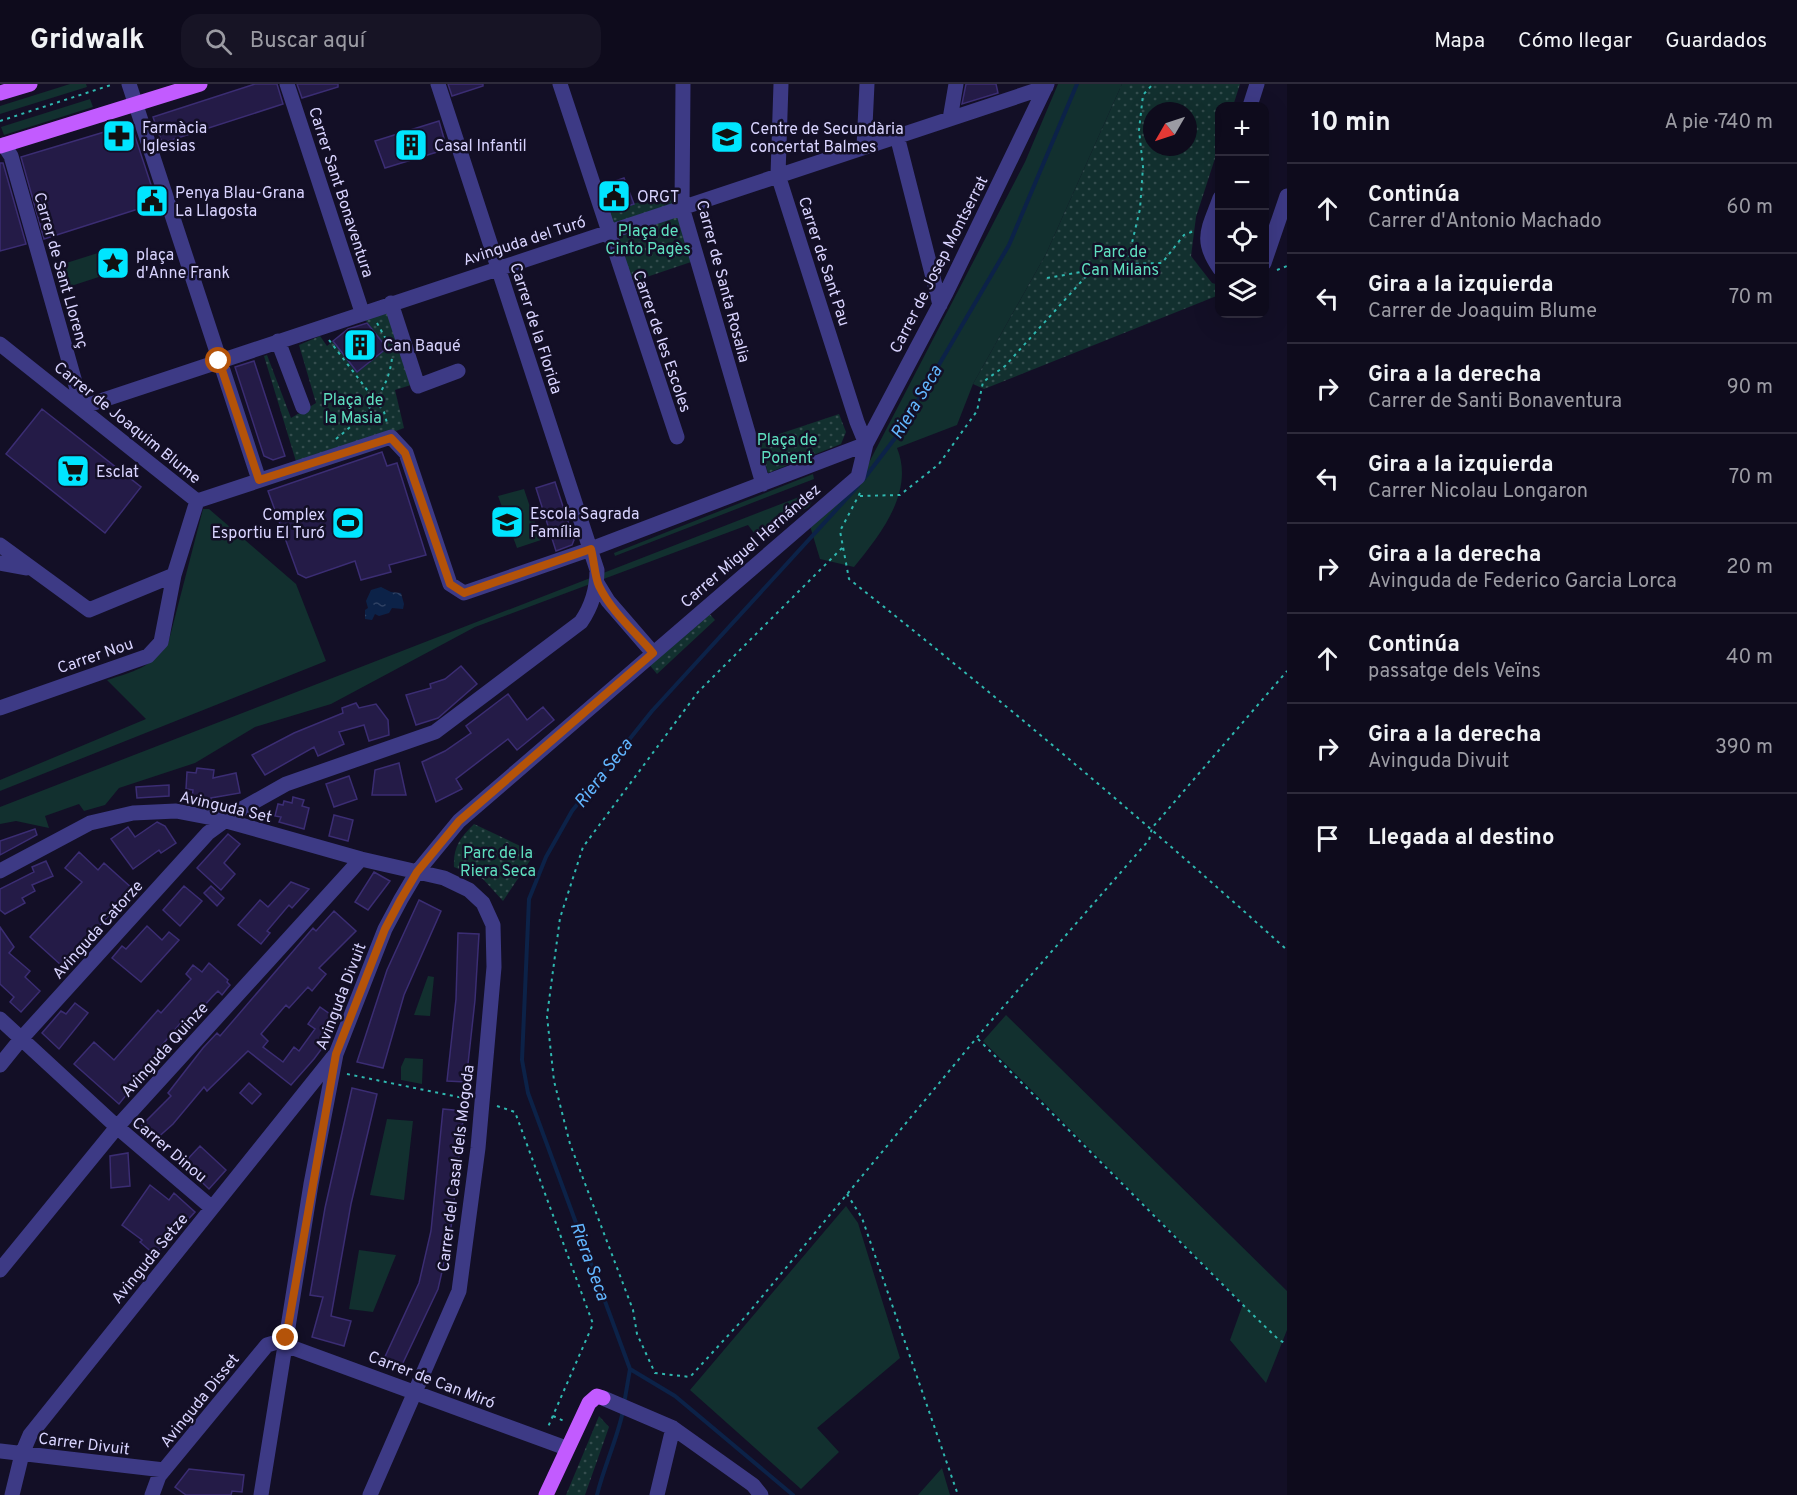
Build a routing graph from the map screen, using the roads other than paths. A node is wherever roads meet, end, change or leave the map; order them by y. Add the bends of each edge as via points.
1 (30, 84) edge
2 (129, 84) edge
3 (200, 84) edge
4 (287, 84) edge
5 (438, 84) edge
6 (560, 84) edge
7 (683, 84) edge
8 (781, 84) edge
9 (867, 84) edge
10 (956, 84) edge
11 (1257, 84) edge
12 (1046, 86) edge
13 (0, 93) edge
14 (1251, 102) edge
15 (136, 104) junction
16 (950, 119) junction
17 (897, 136) junction
18 (2, 146) edge
19 (864, 147) junction
20 (778, 175) junction
21 (1287, 196) edge
22 (682, 207) junction
23 (1216, 210) edge
24 (607, 232) junction
25 (1269, 248) edge
26 (1217, 264) edge
27 (498, 268) junction
28 (391, 303) junction
29 (940, 305) junction
30 (366, 311) junction
31 (278, 341) junction
32 (0, 344) edge
33 (219, 361) junction
34 (458, 371) dead end
35 (82, 407) junction
36 (303, 407) dead end
37 (677, 437) dead end
38 (866, 444) junction
39 (858, 477) joint
40 (259, 480) junction
41 (763, 484) junction
42 (197, 501) junction
43 (0, 545) edge
44 (591, 549) junction
45 (0, 563) edge
46 (29, 568) junction
47 (174, 575) junction
48 (597, 583) junction
49 (653, 653) junction
50 (0, 696) edge
51 (21, 700) junction
52 (0, 708) edge
53 (223, 820) junction
54 (361, 859) junction
55 (0, 870) edge
56 (417, 872) junction
57 (0, 1019) edge
58 (21, 1039) junction
59 (336, 1054) junction
60 (0, 1065) edge
61 (117, 1127) junction
62 (212, 1208) junction
63 (1, 1266) edge
64 (285, 1344) junction
65 (414, 1391) junction
66 (603, 1398) joint
67 (674, 1428) junction
68 (566, 1448) junction
69 (0, 1452) edge
70 (22, 1454) junction
71 (164, 1470) junction
72 (12, 1495) edge
73 (152, 1495) edge
74 (261, 1495) edge
75 (370, 1495) edge
76 (546, 1495) edge
77 (657, 1495) edge
78 (761, 1495) edge

1 - 13 main road
2 - 15 street
3 - 15 main road
4 - 30 street, Carrer Sant Bonaventura
5 - 27 street, Carrer de la Florida
6 - 24 street, Carrer de les Escoles
7 - 22 street, Carrer de Santa Rosalia
8 - 20 street, Carrer de Sant Pau
9 - 19 street
10 - 16 street
11 - 14 street
12 - 16 street, Avinguda del Turó
12 - 29 street, Carrer de Josep Montserrat
15 - 18 main road
15 - 33 street
16 - 17 street, Avinguda del Turó
17 - 19 street, Avinguda del Turó
17 - 29 street
18 - 35 street, Carrer de Sant Llorenç via 11,156
19 - 20 street, Avinguda del Turó
20 - 22 street, Avinguda del Turó
20 - 38 street, Carrer de Sant Pau
21 - 25 street
22 - 24 street, Avinguda del Turó
22 - 41 street, Carrer de Santa Rosalia
23 - 26 street via 1207,250
24 - 27 street, Avinguda del Turó
24 - 37 street, Carrer de les Escoles
27 - 28 street, Avinguda del Turó
27 - 44 street, Carrer de la Florida
28 - 30 street, Avinguda del Turó
28 - 34 street via 418,386
29 - 38 street, Carrer de Josep Montserrat
30 - 31 street, Avinguda del Turó
31 - 33 street, Avinguda del Turó
31 - 36 street
32 - 35 street, Carrer de Joaquim Blume
33 - 35 street, Avinguda del Turó
33 - 40 street
35 - 42 street, Carrer de Joaquim Blume
38 - 39 street, Carrer de Josep Montserrat
38 - 41 street
39 - 49 street, Carrer Miguel Hernández
40 - 42 street, Carrer de Joaquim Blume
40 - 44 street, Carrer de Joaquim Blume via 391,438 405,453 450,584 464,593
41 - 44 street
42 - 47 street, Carrer Nou
43 - 46 street
44 - 48 street, Carrer de la Florida
45 - 46 street
46 - 47 street via 89,610
47 - 51 street, Carrer Nou via 161,642 148,656
48 - 49 street
48 - 53 street, Avinguda Catorze via 581,622 435,732 308,774
49 - 56 street, Avinguda Divuit via 459,821
50 - 51 street
51 - 52 street, Carrer Nou
53 - 54 street, Avinguda Set
53 - 55 street, Avinguda Set via 176,811 133,813 90,823
53 - 58 street, Avinguda Catorze
54 - 56 street, Avinguda Set
54 - 61 street, Avinguda Quinze
56 - 59 street, Avinguda Divuit via 385,929
56 - 65 street, Carrer del Casal dels Mogoda via 444,878 469,890 483,903 493,925 494,967 459,1291
57 - 58 street, Carrer Dinou
58 - 60 street, Avinguda Catorze
58 - 61 street, Carrer Dinou
59 - 62 street, Avinguda Setze
59 - 64 street, Avinguda Divuit
61 - 62 street, Carrer Dinou
61 - 63 street, Avinguda Quinze
62 - 70 street, Avinguda Setze via 30,1435
64 - 65 street, Carrer de Can Miró
64 - 71 street, Avinguda Disset via 267,1345
64 - 74 street, Avinguda Divuit
65 - 68 street, Carrer de Can Miró
65 - 75 street, Carrer del Casal dels Mogoda
66 - 67 street
66 - 68 main road via 597,1396 589,1402
67 - 77 street
67 - 78 street via 753,1485
68 - 76 main road
69 - 70 street, Carrer Divuit
70 - 71 street, Carrer Divuit
70 - 72 street, Avinguda Setze
71 - 73 street, Avinguda Disset

